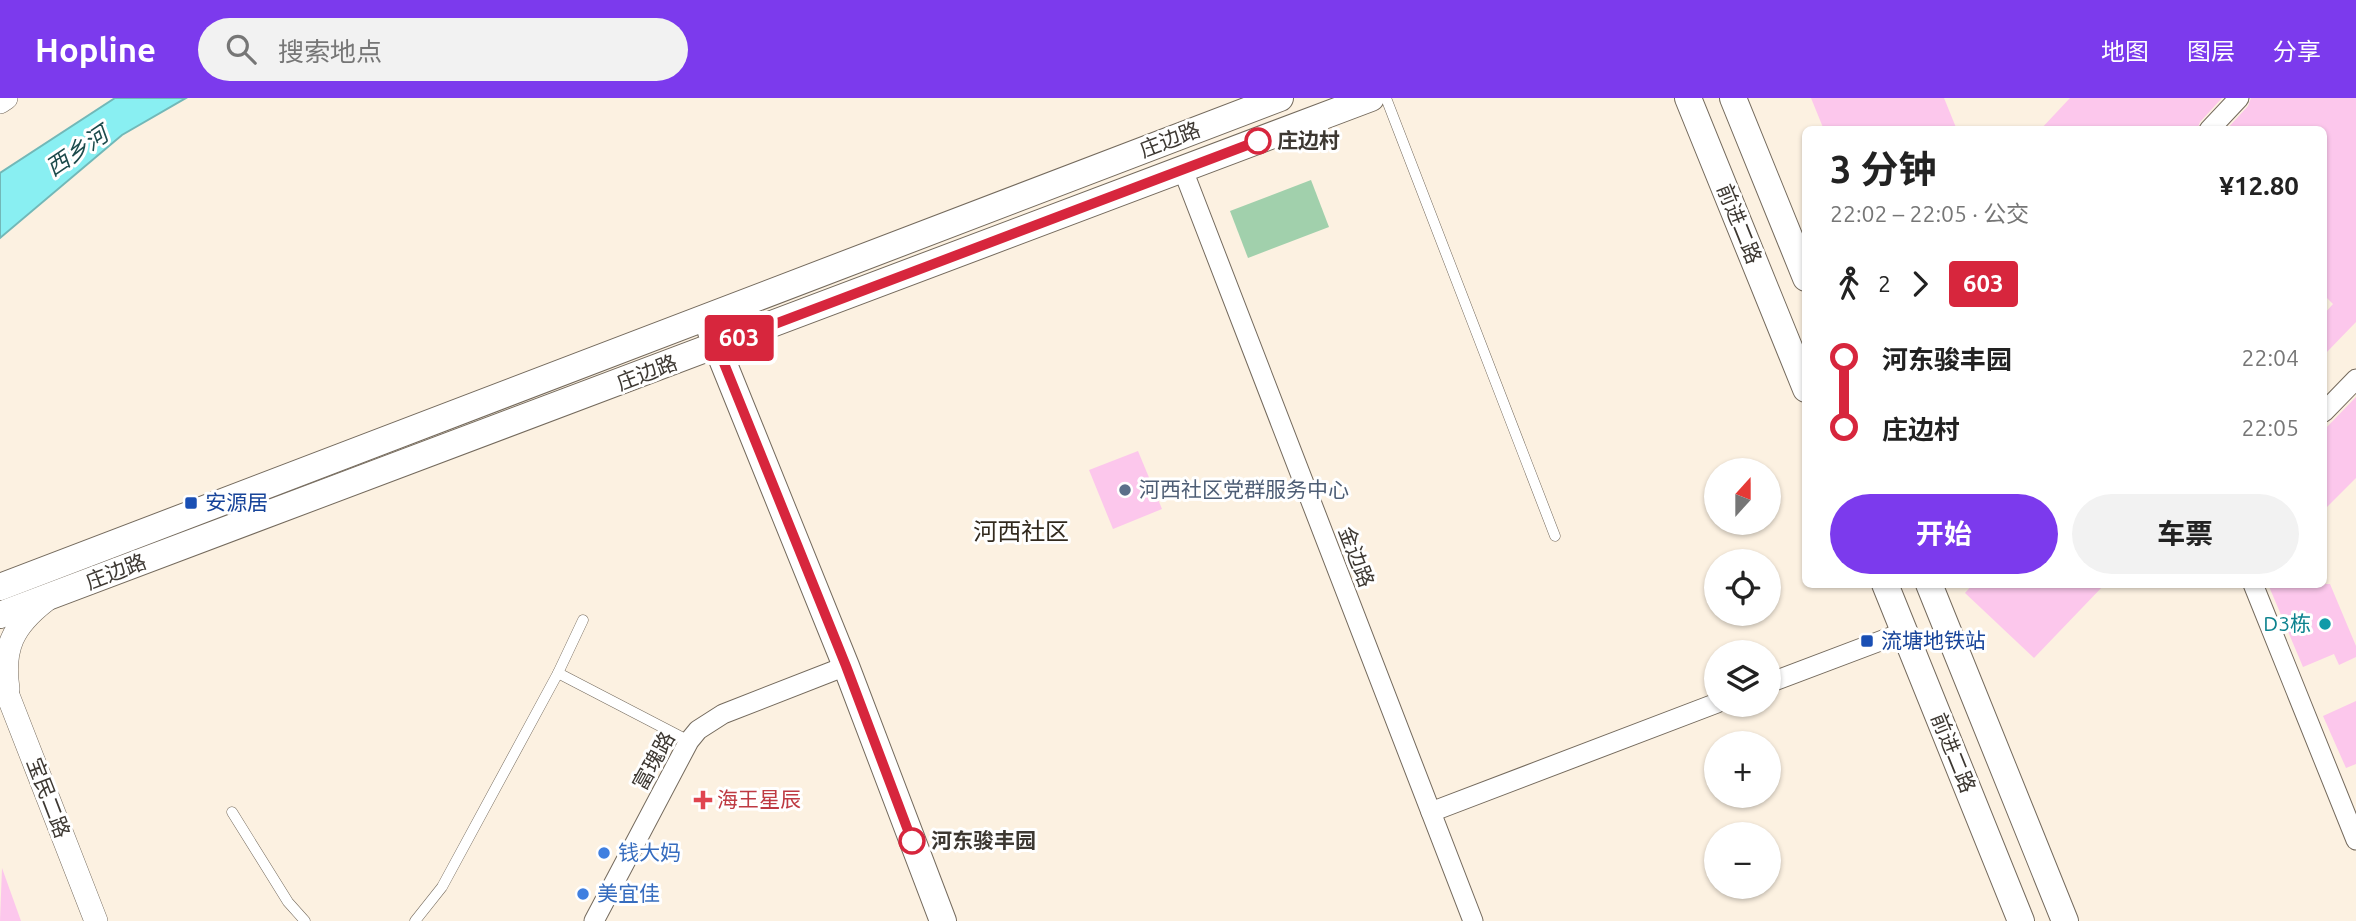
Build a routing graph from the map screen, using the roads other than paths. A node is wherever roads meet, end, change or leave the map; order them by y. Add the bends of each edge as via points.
1 (6, 98) edge
2 (1280, 98) edge
3 (1371, 98) edge
4 (1386, 98) edge
5 (1688, 98) edge
6 (1733, 98) edge
7 (2239, 98) edge
8 (0, 102) edge
9 (2213, 126) edge
10 (1183, 170) junction
11 (1802, 268) edge
12 (705, 317) junction
13 (717, 346) junction
14 (1802, 379) edge
15 (2356, 379) edge
16 (2327, 409) edge
17 (1555, 536) dead end
18 (44, 570) junction
19 (0, 572) edge
20 (0, 587) edge
21 (1887, 588) edge
22 (1931, 588) edge
23 (2255, 588) edge
24 (51, 596) junction
25 (0, 615) edge
26 (583, 620) dead end
27 (1904, 632) junction
28 (846, 666) junction
29 (558, 673) junction
30 (0, 675) edge
31 (1781, 678) edge
32 (9, 699) junction
33 (1704, 709) edge
34 (690, 741) junction
35 (1431, 812) junction
36 (232, 813) dead end
37 (2356, 840) edge
38 (96, 921) edge
39 (305, 921) edge
40 (415, 921) edge
41 (594, 921) edge
42 (943, 921) edge
43 (1472, 921) edge
44 (2021, 921) edge
45 (2065, 921) edge

1 - 8 street
2 - 12 main road, 庄边路
3 - 10 main road, 庄边路
4 - 17 lane
5 - 14 main road, 前进二路
6 - 11 main road, 前进二路
7 - 9 street
10 - 13 main road, 庄边路
10 - 35 street, 金边路
12 - 13 main road
12 - 18 main road, 庄边路
13 - 24 main road, 庄边路
13 - 28 main road
15 - 16 street
18 - 19 street
18 - 20 main road, 庄边路
21 - 27 main road, 前进二路
22 - 45 main road, 前进二路
23 - 37 street
24 - 25 main road, 庄边路
24 - 32 street via 15,630 7,651
26 - 29 lane
27 - 31 street
27 - 44 main road, 前进二路
28 - 34 street, 富瑰路 via 723,714
28 - 42 main road
29 - 34 lane
29 - 40 lane via 442,887
30 - 32 street, 宝民二路
32 - 38 street, 宝民二路
33 - 35 street
34 - 41 street, 富瑰路
35 - 43 street, 金边路
36 - 39 lane

